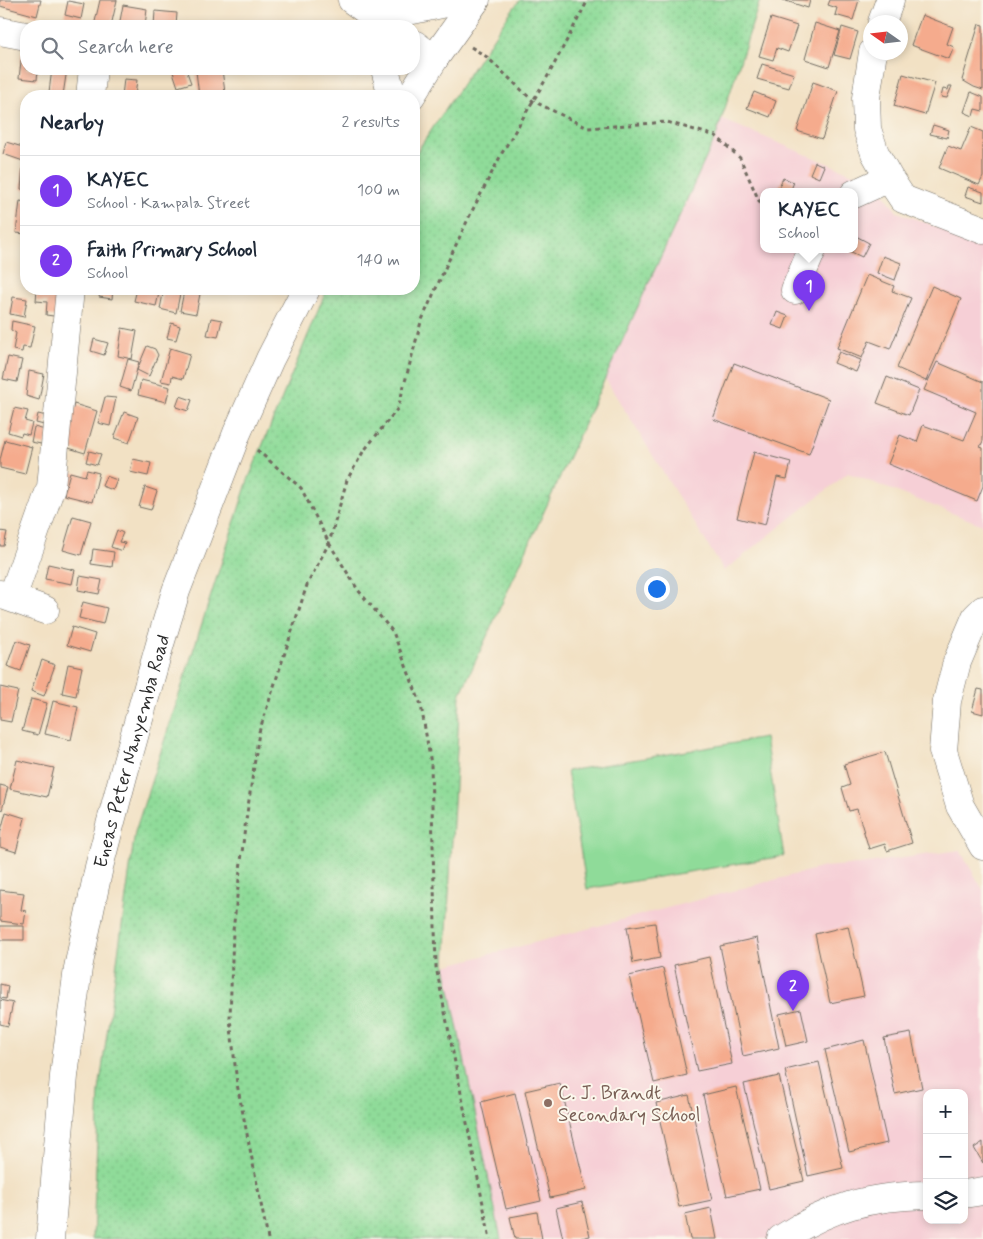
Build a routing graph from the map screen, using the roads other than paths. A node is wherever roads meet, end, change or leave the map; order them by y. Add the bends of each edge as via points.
1 (460, 0) edge
2 (476, 0) edge
3 (890, 0) edge
4 (885, 15) edge
5 (372, 17) edge
6 (0, 31) edge
7 (20, 35) edge
8 (424, 52) edge
9 (872, 60) edge
10 (420, 67) edge
11 (92, 75) edge
12 (387, 75) edge
13 (418, 75) edge
14 (91, 90) edge
15 (391, 90) edge
16 (414, 90) edge
17 (889, 178) junction
18 (858, 192) edge
19 (983, 230) edge
20 (811, 253) edge
21 (795, 290) dead end
22 (69, 295) edge
23 (303, 295) edge
24 (6, 596) edge
25 (45, 610) dead end
26 (983, 610) edge
27 (983, 846) edge
28 (983, 1190) edge
29 (968, 1193) edge
30 (923, 1195) edge
31 (50, 1239) edge
32 (782, 1239) edge

1 - 5 main road
2 - 8 main road via 452,35
3 - 4 main road
6 - 7 main road
8 - 10 main road
9 - 17 main road via 866,98 867,129 875,153
11 - 14 main road
12 - 15 main road
13 - 16 main road
17 - 18 main road
17 - 19 main road via 903,199
20 - 21 main road
22 - 24 main road via 51,487
23 - 31 main road, Eneas Peter Nanyemba Road via 237,433 176,592 99,867 77,978 64,1076
24 - 25 main road
26 - 27 main road via 976,617 957,662 948,701 943,751 960,806
28 - 29 main road
30 - 32 main road via 871,1199 803,1224

